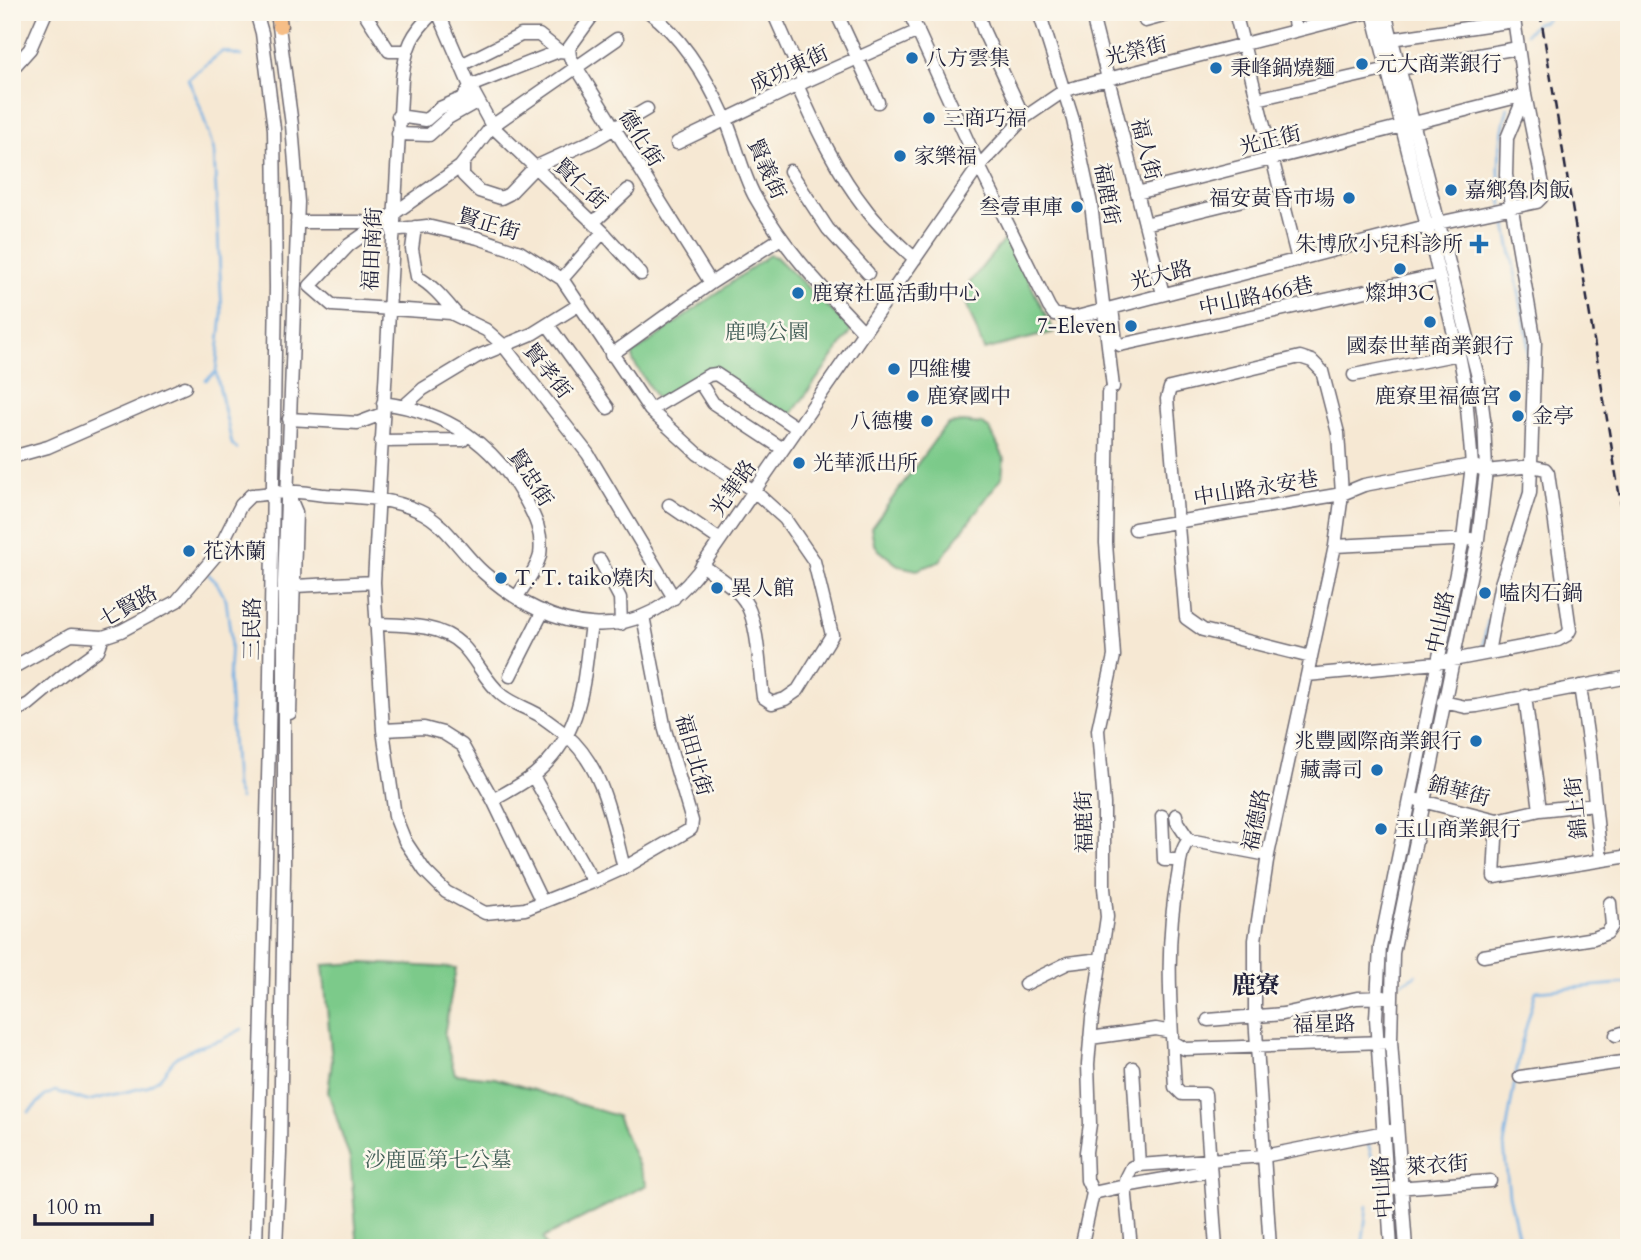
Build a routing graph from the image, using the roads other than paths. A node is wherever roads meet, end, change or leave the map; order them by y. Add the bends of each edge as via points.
1 (46, 12) edge
2 (256, 12) edge
3 (364, 12) edge
4 (436, 12) edge
5 (595, 12) edge
6 (649, 12) edge
7 (773, 12) edge
8 (836, 12) edge
9 (909, 12) edge
10 (978, 12) edge
11 (1038, 12) edge
12 (1091, 12) edge
13 (1142, 12) edge
14 (1178, 12) edge
15 (1235, 12) edge
16 (1292, 12) edge
17 (1371, 12) edge
18 (1385, 12) edge
19 (1514, 16) edge
20 (278, 17) edge
21 (1296, 30) junction
22 (918, 31) junction
23 (617, 39) dead end
24 (1392, 39) junction
25 (1243, 44) junction
26 (1518, 48) junction
27 (405, 51) junction
28 (564, 52) junction
29 (858, 59) junction
30 (461, 65) junction
31 (575, 68) junction
32 (12, 69) edge
33 (1393, 69) junction
34 (287, 77) junction
35 (1108, 78) junction
36 (268, 81) junction
37 (801, 85) junction
38 (470, 86) junction
39 (1065, 90) junction
40 (1525, 95) junction
41 (1257, 99) junction
42 (478, 101) junction
43 (878, 102) dead end
44 (647, 109) dead end
45 (398, 117) junction
46 (1024, 118) junction
47 (726, 120) junction
48 (1407, 125) junction
49 (492, 126) junction
50 (613, 129) junction
51 (397, 134) junction
52 (677, 143) dead end
53 (1272, 159) junction
54 (463, 164) junction
55 (979, 166) junction
56 (535, 167) junction
57 (790, 171) dead end
58 (628, 190) dead end
59 (1137, 193) junction
60 (1255, 197) dead end
61 (1511, 207) junction
62 (393, 214) junction
63 (297, 222) junction
64 (361, 222) dead end
65 (1145, 224) junction
66 (1432, 225) junction
67 (415, 227) junction
68 (598, 227) junction
69 (392, 230) junction
70 (781, 238) junction
71 (915, 259) junction
72 (1298, 260) junction
73 (869, 273) dead end
74 (641, 274) dead end
75 (1439, 275) junction
76 (562, 279) junction
77 (711, 283) junction
78 (294, 285) junction
79 (276, 286) junction
80 (310, 286) junction
81 (1163, 294) junction
82 (580, 304) junction
83 (388, 309) junction
84 (1108, 309) junction
85 (458, 316) junction
86 (548, 325) junction
87 (864, 332) junction
88 (503, 345) junction
89 (1459, 354) junction
90 (611, 355) junction
91 (1353, 375) dead end
92 (699, 381) junction
93 (185, 387) dead end
94 (404, 406) junction
95 (608, 408) dead end
96 (383, 409) junction
97 (650, 410) junction
98 (289, 419) junction
99 (797, 428) junction
100 (463, 440) dead end
101 (381, 442) junction
102 (783, 449) junction
103 (12, 457) edge
104 (1472, 465) junction
105 (1532, 466) junction
106 (1486, 471) junction
107 (754, 491) junction
108 (288, 492) junction
109 (272, 494) junction
110 (1342, 494) junction
111 (378, 499) junction
112 (669, 505) dead end
113 (1177, 521) junction
114 (1135, 529) dead end
115 (1464, 539) junction
116 (720, 540) junction
117 (1478, 540) junction
118 (1335, 546) junction
119 (600, 560) dead end
120 (702, 565) junction
121 (374, 582) junction
122 (295, 586) junction
123 (517, 597) junction
124 (674, 598) junction
125 (543, 611) junction
126 (643, 616) junction
127 (376, 624) junction
128 (591, 624) junction
129 (621, 624) junction
130 (103, 637) junction
131 (1488, 653) junction
132 (1311, 657) junction
133 (1452, 660) junction
134 (1437, 663) junction
135 (12, 668) edge
136 (1307, 675) junction
137 (510, 676) dead end
138 (1629, 677) edge
139 (1580, 686) junction
140 (1525, 696) junction
141 (1443, 702) junction
142 (12, 713) edge
143 (383, 730) junction
144 (567, 736) junction
145 (285, 758) junction
146 (533, 776) junction
147 (1418, 799) junction
148 (493, 800) junction
149 (1595, 804) junction
150 (1540, 810) junction
151 (1176, 815) dead end
152 (1162, 817) dead end
153 (1497, 820) junction
154 (1189, 840) junction
155 (1268, 855) junction
156 (1629, 856) edge
157 (1180, 860) junction
158 (1601, 860) junction
159 (624, 868) junction
160 (284, 872) junction
161 (266, 873) junction
162 (1494, 877) joint
163 (593, 882) junction
164 (542, 902) junction
165 (1610, 903) dead end
166 (1483, 956) dead end
167 (1101, 959) junction
168 (1025, 984) dead end
169 (1391, 996) junction
170 (1377, 997) junction
171 (1255, 1014) junction
172 (1208, 1020) dead end
173 (1172, 1037) junction
174 (1090, 1038) junction
175 (1391, 1041) junction
176 (1378, 1042) junction
177 (1257, 1046) junction
178 (1629, 1061) edge
179 (1133, 1068) dead end
180 (1520, 1077) dead end
181 (1398, 1130) junction
182 (1384, 1132) junction
183 (1264, 1156) junction
184 (1139, 1165) junction
185 (1210, 1166) junction
186 (1490, 1181) dead end
187 (1125, 1186) junction
188 (1402, 1187) junction
189 (1387, 1188) junction
190 (1093, 1193) junction
191 (256, 1248) edge
192 (276, 1248) edge
193 (1081, 1248) edge
194 (1130, 1248) edge
195 (1216, 1248) edge
196 (1270, 1248) edge
197 (1391, 1248) edge
198 (1406, 1248) edge

1 - 32 street via 30,49
2 - 36 street, 三民路
3 - 27 street via 389,51
4 - 27 street, 福田南街
4 - 30 street
5 - 28 street
6 - 47 street, 賢義街 via 703,76
7 - 37 street
8 - 29 street
9 - 22 street
10 - 46 street
11 - 39 street, 福鹿街
12 - 35 street, 福人街
13 - 14 street via 1145,21
15 - 25 street
16 - 21 street
17 - 21 street, 光榮街
17 - 33 street, 中山路
18 - 24 street, 中山路
19 - 24 street
19 - 26 street, 光大路
20 - 34 street, 三民路
21 - 25 street, 光榮街
22 - 29 street, 成功東街
22 - 55 street
23 - 31 street
24 - 33 street, 中山路
25 - 35 street, 光榮街
25 - 41 street
26 - 33 street
26 - 40 street, 光大路
27 - 45 street, 福田南街
28 - 30 street via 539,35 521,35
28 - 31 street, 德化街
28 - 38 street
29 - 37 street, 成功東街
29 - 43 street
30 - 38 street
31 - 49 street
31 - 50 street, 德化街
33 - 41 street
33 - 48 street, 中山路
34 - 36 street
34 - 63 street, 三民路
35 - 39 street, 光榮街
35 - 59 street, 福人街
36 - 79 street, 三民路 via 274,129
37 - 47 street, 成功東街
37 - 71 street via 825,148 865,208
38 - 42 street
38 - 45 street via 463,98 426,120
39 - 46 street, 光榮街
39 - 84 street, 福鹿街 via 1091,204
40 - 48 street, 光正街
40 - 61 street via 1507,138
40 - 61 street, 光大路 via 1544,190 1536,202
41 - 53 street
42 - 49 street
42 - 51 street via 429,135
44 - 50 street
45 - 51 street, 福田南街
46 - 55 street, 光榮街
47 - 52 street, 成功東街
47 - 70 street, 賢義街 via 753,193
48 - 53 street, 光正街
48 - 66 street, 中山路
49 - 54 street
49 - 56 street, 賢仁街
50 - 56 street
50 - 77 street, 德化街
51 - 62 street, 福田南街
53 - 59 street, 光正街
53 - 72 street
54 - 56 street via 463,175 479,191 501,198
54 - 62 street
55 - 71 street, 光華路
55 - 84 street, 光大路 via 1055,314 1073,318
56 - 68 street, 賢仁街
57 - 73 street via 828,229
58 - 68 street
59 - 65 street, 福人街
60 - 65 street
61 - 66 street, 光大路
61 - 105 street via 1535,342
62 - 69 street, 福田南街
62 - 80 street via 349,245
63 - 64 street
63 - 78 street, 三民路
65 - 81 street, 福人街
66 - 72 street, 光大路
66 - 75 street, 中山路
66 - 106 street, 中山路 via 1479,382
67 - 69 street, 賢正街
67 - 76 street, 賢正街 via 478,238 520,252
67 - 85 street via 416,277
68 - 74 street, 賢仁街
68 - 76 street
69 - 83 street, 福田南街
70 - 77 street
70 - 87 street, 賢義街 via 809,275
71 - 87 street, 光華路
72 - 81 street, 光大路
75 - 84 street, 中山路466巷 via 1120,345
75 - 89 street, 中山路
76 - 82 street, 賢正街
77 - 90 street
78 - 79 street
78 - 80 street
78 - 98 street, 三民路
79 - 109 street, 三民路
80 - 83 street, 賢孝街 via 332,305
81 - 84 street, 光大路
82 - 86 street
82 - 90 street, 賢正街
83 - 85 street, 賢孝街
83 - 96 street, 福田南街
84 - 167 street, 福鹿街 via 1106,543 1114,656 1098,730 1107,917
85 - 88 street, 賢孝街
86 - 88 street
86 - 95 street
87 - 99 street, 光華路
88 - 94 street via 434,382
88 - 124 street, 賢孝街 via 588,454
89 - 91 street
89 - 104 street, 中山路
90 - 97 street, 賢正街
92 - 97 street
92 - 99 street via 716,374
92 - 102 street via 713,403
93 - 103 street via 48,447
94 - 96 street, 賢忠街
94 - 123 street, 賢忠街 via 436,417 475,439 504,467 521,493 541,534 540,557
96 - 98 street via 358,423
96 - 101 street, 福田南街
97 - 107 street, 賢正街 via 698,454
98 - 108 street, 三民路
99 - 102 street, 光華路
100 - 101 street
101 - 111 street, 福田南街
102 - 107 street, 光華路
104 - 106 street
104 - 110 street, 中山路永安巷 via 1364,485
104 - 115 street, 中山路
105 - 106 street
105 - 131 street via 1530,493 1500,587
105 - 131 street via 1548,473 1570,630 1558,640
106 - 117 street, 中山路
107 - 116 street, 光華路
107 - 120 street, 賢正街 via 785,519 814,561 832,635 798,690 785,699 772,703 763,697 746,604
108 - 109 street, 光華路
108 - 111 street, 光華路
108 - 122 street, 三民路 via 296,512
108 - 145 street, 三民路
109 - 130 street, 七賢路 via 251,495 242,505 215,555 177,601
109 - 161 street, 三民路
110 - 113 street, 中山路永安巷
110 - 113 street, 中山路永安巷 via 1338,433 1322,371 1300,357 1170,388 1167,399
110 - 118 street, 福德路
111 - 121 street, 福田北街
111 - 123 street, 光華路 via 423,512 484,573
112 - 116 street
113 - 114 street, 中山路永安巷
113 - 132 street, 中山路永安巷 via 1186,618 1203,629
115 - 117 street
115 - 118 street
115 - 134 street, 中山路
116 - 120 street, 光華路
117 - 133 street, 中山路
118 - 132 street, 福德路
119 - 129 street via 620,598
120 - 124 street, 光華路
121 - 122 street
121 - 127 street, 福田北街
122 - 145 street, 三民路
123 - 125 street, 光華路
124 - 126 street, 光華路
125 - 128 street, 光華路
125 - 137 street
126 - 129 street, 光華路
126 - 159 street, 福田北街 via 665,730 692,821 691,829
127 - 143 street, 福田北街
127 - 144 street via 438,631 462,645 503,696
128 - 129 street, 光華路
128 - 144 street via 576,719
130 - 135 street via 71,635
130 - 142 street, 七賢路 via 98,650
131 - 133 street
132 - 136 street, 福德路
133 - 134 street
133 - 141 street, 中山路
134 - 136 street
134 - 147 street, 中山路
136 - 155 street, 福德路
138 - 139 street
139 - 140 street
139 - 149 street, 錦上街
140 - 141 street via 1466,707
140 - 150 street
141 - 147 street, 中山路
143 - 148 street via 424,728 462,745
143 - 164 street, 福田北街 via 395,816 425,871 446,892 485,913 525,909
144 - 146 street
144 - 159 street via 600,782
145 - 160 street, 三民路
146 - 148 street
146 - 163 street
147 - 153 street, 錦華街
147 - 169 street, 中山路 via 1393,953
147 - 170 street, 中山路 via 1380,947
148 - 164 street
149 - 150 street, 錦華街
149 - 158 street, 錦上街
150 - 153 street, 錦華街
151 - 154 street
152 - 157 street via 1164,860
153 - 162 street, 錦華街
154 - 155 street
154 - 157 street
155 - 171 street, 福德路 via 1255,940
156 - 158 street
157 - 173 street via 1170,934
158 - 162 street, 錦上街
159 - 163 street, 福田北街
160 - 161 street
160 - 192 street, 三民路
161 - 191 street, 三民路
163 - 164 street, 福田北街
165 - 166 street via 1612,926 1607,933
167 - 168 street via 1068,962
167 - 174 street, 福鹿街
169 - 170 street
169 - 175 street, 中山路
170 - 171 street via 1283,1014
170 - 176 street, 中山路
171 - 172 street
171 - 177 street, 福德路
173 - 174 street, 福星路 via 1156,1028
173 - 177 street, 福星路 via 1185,1049
173 - 185 street via 1175,1087 1182,1094 1205,1094
174 - 190 street, 福鹿街 via 1087,1180
175 - 176 street, 福星路
175 - 181 street, 中山路
176 - 177 street, 福星路
176 - 182 street, 中山路
177 - 183 street, 福德路
178 - 180 street
179 - 184 street
181 - 182 street
181 - 188 street, 中山路
182 - 183 street
182 - 189 street, 中山路
183 - 185 street
183 - 196 street, 福德路
184 - 185 street
184 - 187 street via 1132,1167
185 - 187 street
185 - 195 street
186 - 188 street, 萊衣街
187 - 190 street
187 - 194 street
188 - 189 street, 萊衣街
188 - 198 street, 中山路
189 - 197 street, 中山路
190 - 193 street, 福鹿街

